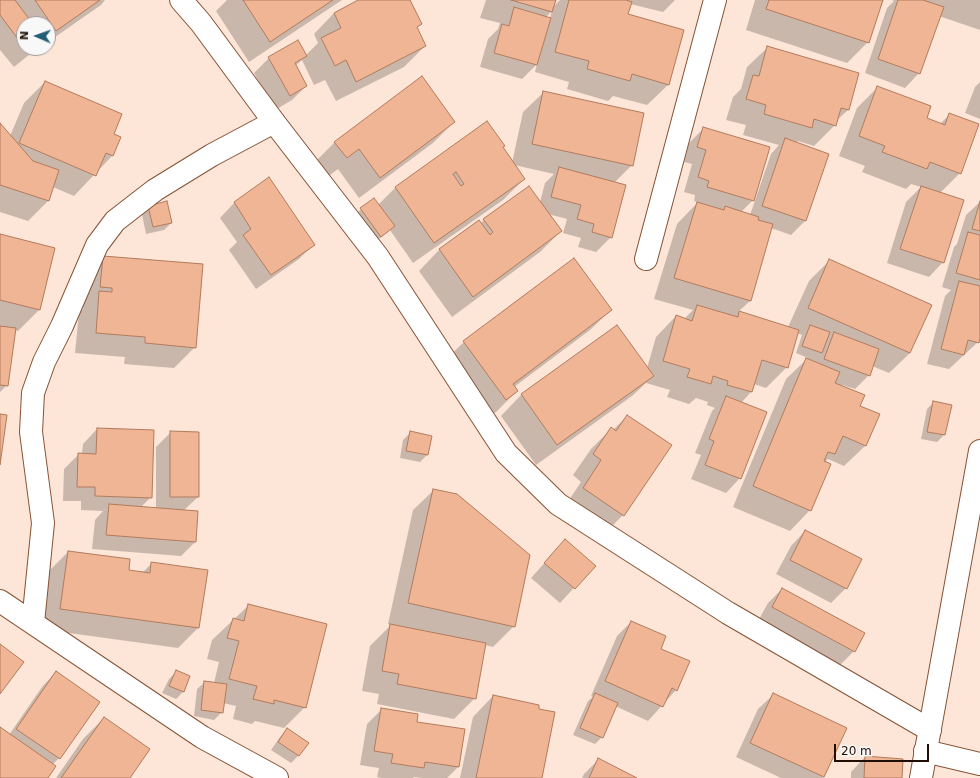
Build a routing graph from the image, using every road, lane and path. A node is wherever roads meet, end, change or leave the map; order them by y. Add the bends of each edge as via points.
1 (181, 0) edge
2 (715, 0) edge
3 (274, 122) junction
4 (646, 259) dead end
5 (980, 451) edge
6 (0, 602) edge
7 (33, 624) junction
8 (928, 741) junction
9 (980, 764) edge
10 (276, 778) edge
11 (921, 778) edge

1 - 3 street via 202,23
2 - 4 street
3 - 7 street via 212,155 155,190 115,221 97,245 44,362 33,393 31,432 43,523
3 - 8 street via 378,257 506,453 558,504
5 - 8 street
6 - 7 street
7 - 10 street via 202,737
8 - 9 street
8 - 11 street

